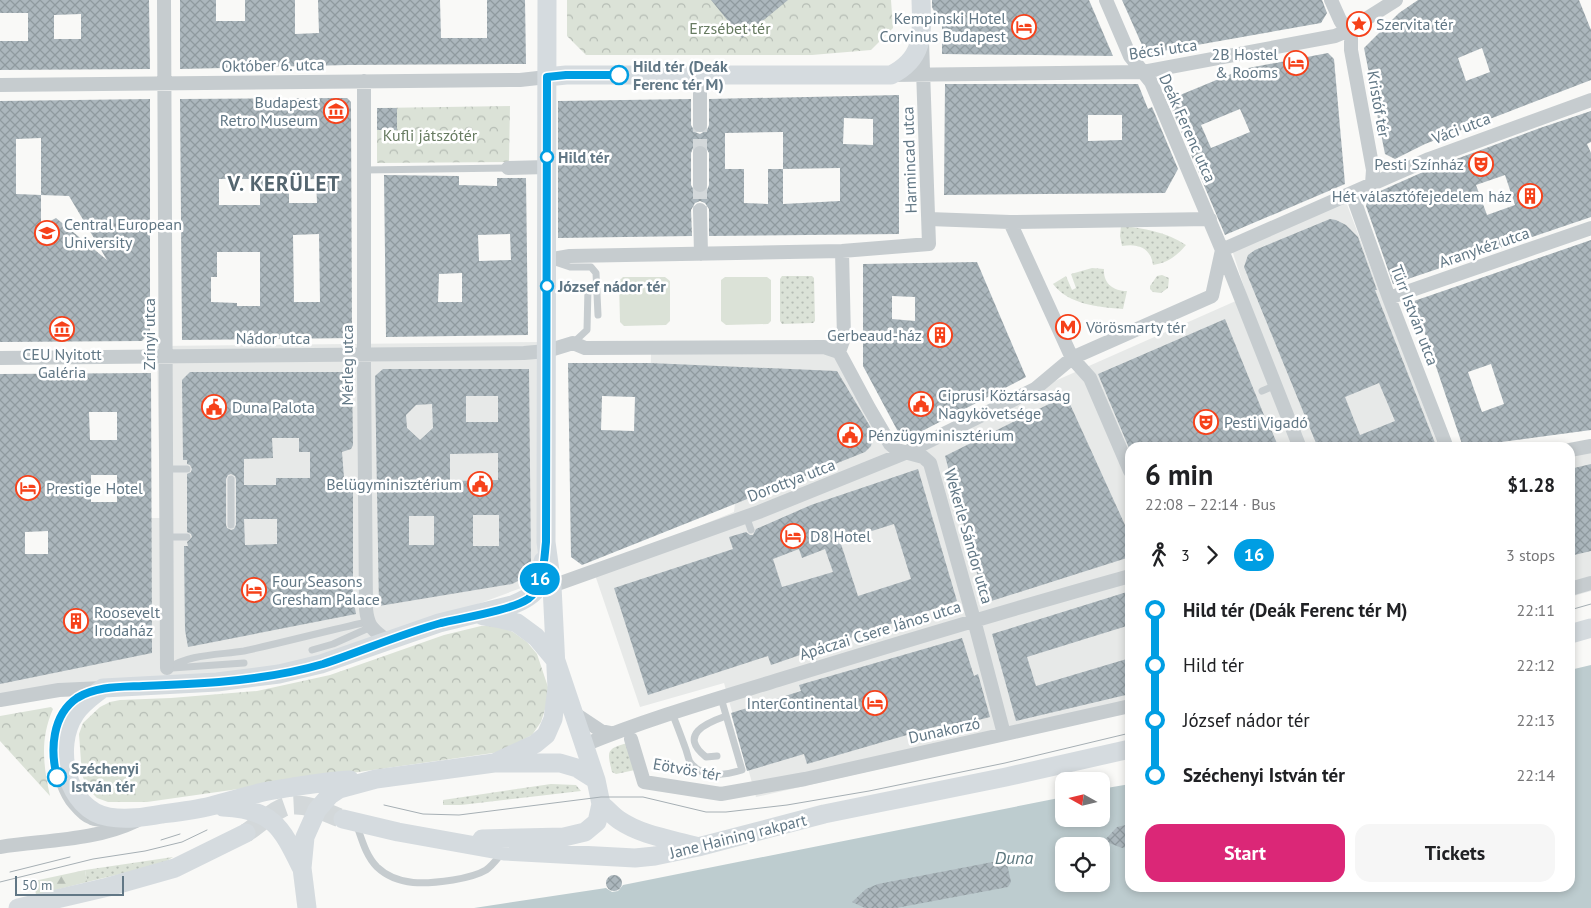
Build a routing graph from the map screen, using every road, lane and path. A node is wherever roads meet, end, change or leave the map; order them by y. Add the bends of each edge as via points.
1 (164, 0) edge
2 (547, 0) edge
3 (921, 0) edge
4 (1106, 0) edge
5 (1331, 0) edge
6 (1396, 0) edge
7 (1347, 31) junction
8 (922, 33) junction
9 (1143, 72) junction
10 (700, 74) junction
11 (891, 75) junction
12 (923, 75) junction
13 (547, 77) junction
14 (364, 81) junction
15 (165, 83) junction
16 (0, 85) edge
17 (1591, 100) edge
18 (700, 125) tunnel mouth
19 (700, 153) tunnel mouth
20 (547, 167) junction
21 (508, 168) joint
22 (364, 170) junction
23 (1372, 184) junction
24 (700, 185) tunnel mouth
25 (1352, 194) junction
26 (700, 210) tunnel mouth
27 (929, 219) junction
28 (1210, 219) junction
29 (1010, 222) junction
30 (1591, 228) edge
31 (1222, 250) junction
32 (842, 252) junction
33 (700, 254) junction
34 (547, 260) junction
35 (588, 288) dead end
36 (1389, 298) junction
37 (598, 315) dead end
38 (573, 343) junction
39 (547, 351) junction
40 (839, 352) junction
41 (166, 356) junction
42 (364, 356) junction
43 (0, 358) edge
44 (1072, 358) junction
45 (1276, 385) junction
46 (1262, 391) dead end
47 (1298, 442) edge
48 (1445, 442) edge
49 (1591, 446) edge
50 (1575, 449) edge
51 (905, 453) junction
52 (1125, 459) edge
53 (187, 468) dead end
54 (167, 469) junction
55 (231, 479) dead end
56 (753, 514) junction
57 (231, 526) dead end
58 (751, 530) dead end
59 (167, 537) junction
60 (187, 537) dead end
61 (546, 542) junction
62 (1125, 577) edge
63 (1591, 583) edge
64 (552, 586) junction
65 (1575, 588) edge
66 (473, 615) junction
67 (974, 620) junction
68 (369, 625) junction
69 (1591, 628) edge
70 (1575, 633) edge
71 (387, 641) junction
72 (312, 650) dead end
73 (556, 661) junction
74 (244, 663) dead end
75 (162, 677) junction
76 (103, 688) junction
77 (721, 698) junction
78 (0, 700) edge
79 (1125, 707) edge
80 (574, 713) junction
81 (672, 713) junction
82 (726, 716) junction
83 (1003, 728) junction
84 (612, 734) junction
85 (631, 739) dead end
86 (584, 744) junction
87 (1125, 750) edge
88 (717, 756) dead end
89 (494, 763) junction
90 (541, 763) junction
91 (376, 780) junction
92 (596, 780) junction
93 (766, 785) joint
94 (602, 804) junction
95 (209, 807) junction
96 (143, 817) junction
97 (350, 821) joint
98 (246, 833) tunnel mouth
99 (446, 842) junction
100 (0, 847) edge
101 (698, 847) junction
102 (504, 851) junction
103 (302, 868) junction
104 (18, 908) edge
105 (307, 908) edge

1 - 15 street, Zrínyi utca
2 - 13 street
3 - 8 street
4 - 9 street, Deák Ferenc utca via 1130,56
5 - 7 street, Kristóf tér
6 - 7 street, Bécsi utca
7 - 9 street, Bécsi utca via 1335,36
7 - 23 street, Kristóf tér via 1351,38 1373,170
8 - 11 street via 912,58 902,70
8 - 12 street
9 - 12 street, Bécsi utca
9 - 28 street, Deák Ferenc utca via 1151,82
10 - 11 street
10 - 13 street
10 - 18 street
11 - 12 street
12 - 27 street, Harmincad utca
13 - 14 street, Október 6. utca
13 - 20 street
14 - 15 street, Október 6. utca
14 - 22 street, Mérleg utca
15 - 16 street, Október 6. utca
15 - 41 street, Zrínyi utca
17 - 23 street, Váci utca via 1520,124
19 - 24 street
20 - 21 street
20 - 34 street
21 - 22 lane
22 - 42 street, Mérleg utca
23 - 25 street, Váci utca
25 - 31 street, Váci utca
25 - 36 street, Türr István utca
26 - 33 street
27 - 29 street
27 - 32 street, Harmincad utca via 929,244
28 - 29 street
28 - 31 street
29 - 44 street
30 - 36 street, Aranykéz utca
31 - 44 street via 1212,296
31 - 45 street
32 - 33 street
32 - 40 street via 844,338
33 - 34 street via 570,256
34 - 37 lane via 591,267 596,273
34 - 39 street
35 - 38 lane via 587,330
36 - 48 street, Türr István utca
38 - 39 street
38 - 40 street via 585,348 824,347
39 - 42 street, Nádor utca
39 - 61 street
40 - 51 street, Wekerle Sándor utca via 890,444
41 - 42 street, Nádor utca
41 - 43 street, Nádor utca
41 - 54 street, Zrínyi utca
42 - 68 street, Mérleg utca
44 - 51 street, Dorottya utca via 1035,389
44 - 52 street via 1090,378
45 - 46 lane
45 - 47 street
49 - 50 street
51 - 56 street, Dorottya utca
51 - 67 street, Wekerle Sándor utca via 922,457 930,463
53 - 54 lane
54 - 59 street, Zrínyi utca
55 - 57 lane
56 - 58 lane
56 - 64 street, Dorottya utca
59 - 60 lane
59 - 75 street, Zrínyi utca
61 - 64 street
61 - 66 street via 541,576 534,593 512,605
62 - 67 street, Apáczai Csere János utca
63 - 65 street
64 - 73 street
66 - 71 street
66 - 73 street via 517,623 536,637
67 - 77 street, Apáczai Csere János utca
67 - 83 street, Wekerle Sándor utca
68 - 71 street
68 - 72 lane via 332,644
68 - 75 lane via 244,651 192,658
69 - 70 street
71 - 75 street via 279,674 217,682
73 - 80 street
73 - 89 street via 554,712 546,735 535,744
74 - 75 lane
75 - 76 street
76 - 78 street via 59,690
76 - 96 street via 75,713 68,728 64,745 70,781 77,795 94,812 108,817
77 - 81 street
77 - 82 lane
79 - 83 street, Dunakorzó
80 - 84 street via 600,731
80 - 86 street
81 - 82 lane via 690,762 700,770 721,776 742,770
81 - 84 street
82 - 88 lane via 704,725 695,737 700,752 706,757
83 - 93 street, Dunakorzó
84 - 86 street
85 - 93 street, Eötvös tér via 644,782 721,794
86 - 90 street
86 - 92 street
87 - 101 street, Jane Haining rakpart via 824,814
89 - 90 street
89 - 91 street
90 - 92 street via 572,766
91 - 95 street via 335,781 261,792
91 - 103 street via 339,789 317,810 305,837
92 - 94 street
94 - 99 street via 597,822 585,832 564,837
94 - 101 street via 633,828
95 - 96 street
95 - 103 street via 258,812 274,822 287,838
96 - 100 street via 100,833
97 - 99 street, Jane Haining rakpart
97 - 102 lane via 377,867 407,882 426,884 473,877 487,869
98 - 104 street via 175,868
99 - 102 street, Jane Haining rakpart
101 - 102 street, Jane Haining rakpart via 635,858
103 - 105 street

